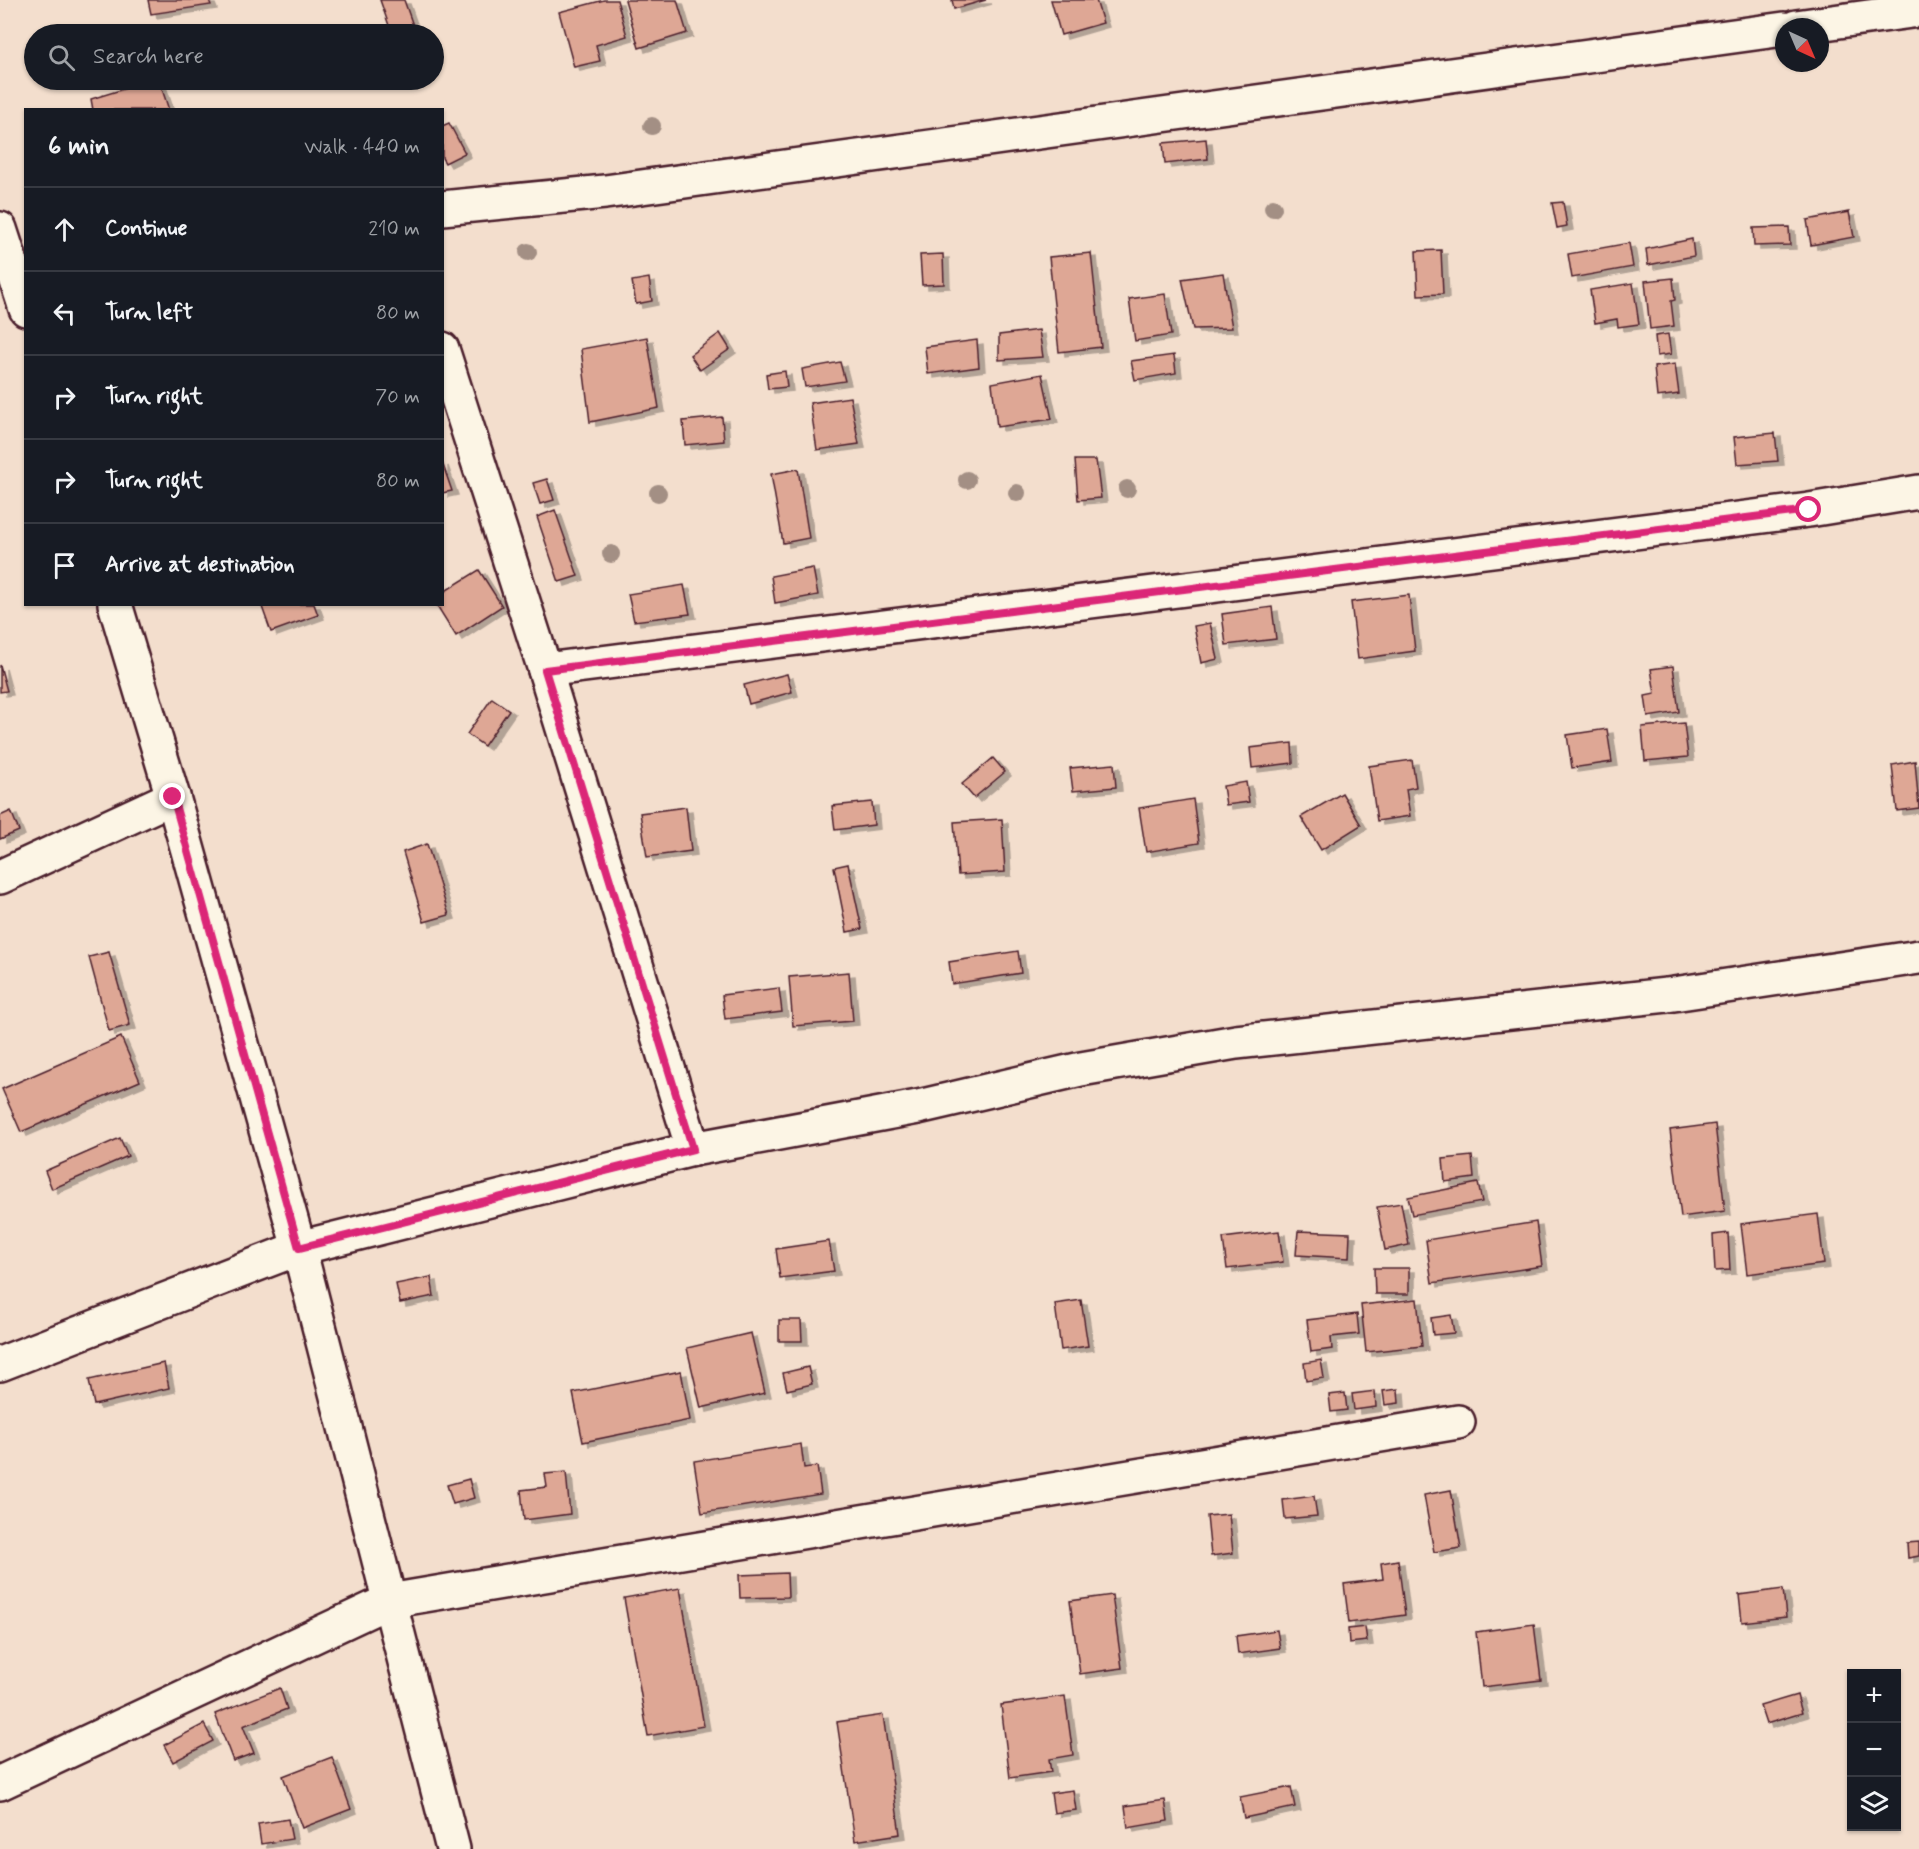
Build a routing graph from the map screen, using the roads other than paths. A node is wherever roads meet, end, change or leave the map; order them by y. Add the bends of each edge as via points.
1 (1919, 10) edge
2 (1829, 22) edge
3 (1775, 30) edge
4 (444, 208) edge
5 (8, 244) edge
6 (24, 302) edge
7 (444, 355) edge
8 (1919, 492) edge
9 (116, 606) edge
10 (545, 670) junction
11 (173, 797) junction
12 (0, 877) edge
13 (1919, 957) edge
14 (693, 1149) junction
15 (299, 1248) junction
16 (0, 1364) edge
17 (1458, 1422) dead end
18 (389, 1601) junction
19 (0, 1783) edge
20 (453, 1849) edge

1 - 2 street
3 - 4 street via 604,192
5 - 6 street
7 - 10 street
8 - 10 street via 1809,510
9 - 11 street
10 - 14 street
11 - 12 street
11 - 15 street
13 - 14 street via 1667,995 1236,1042
14 - 15 street
15 - 16 street
15 - 18 street
17 - 18 street
18 - 19 street
18 - 20 street

